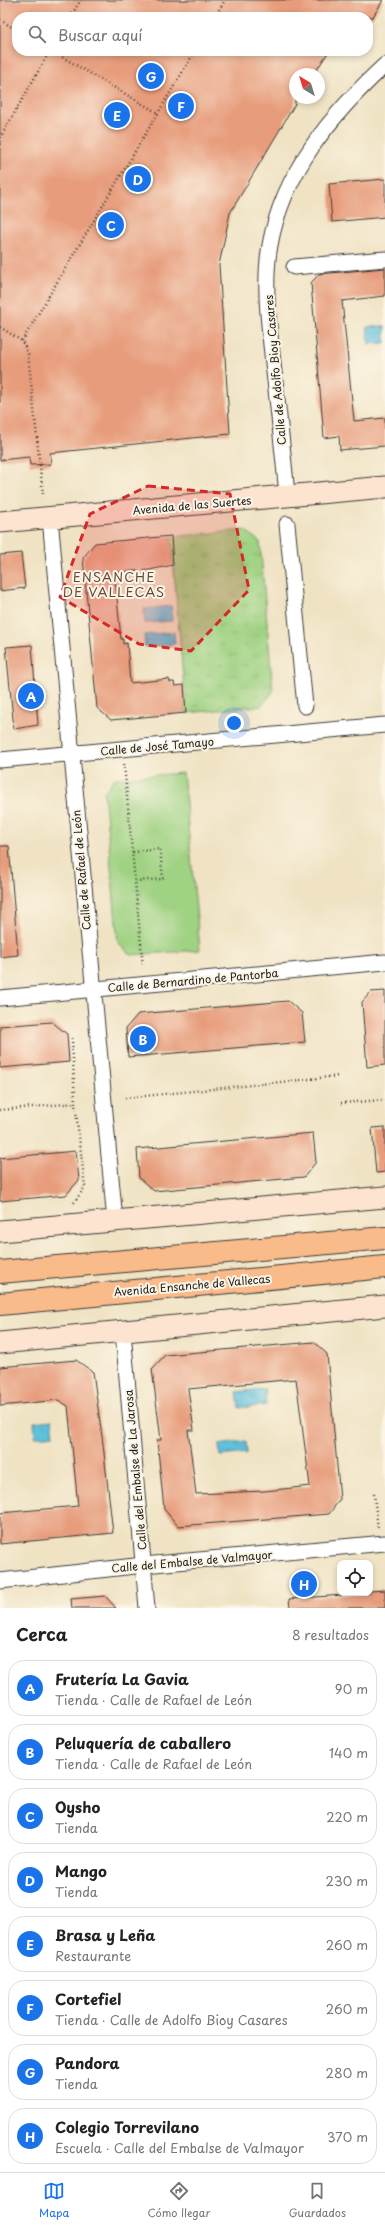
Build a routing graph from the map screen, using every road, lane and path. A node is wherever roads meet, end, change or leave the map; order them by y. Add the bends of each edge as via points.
1 (81, 0) edge
2 (225, 0) edge
3 (73, 12) edge
4 (218, 12) edge
5 (0, 20) edge
6 (12, 27) edge
7 (48, 56) edge
8 (59, 56) edge
9 (192, 56) edge
10 (385, 65) edge
11 (158, 114) junction
12 (0, 138) edge
13 (385, 259) edge
14 (294, 267) dead end
15 (0, 327) edge
16 (22, 340) junction
17 (385, 487) edge
18 (43, 494) dead end
19 (288, 496) junction
20 (50, 518) junction
21 (0, 522) edge
22 (287, 524) dead end
23 (305, 706) dead end
24 (385, 725) edge
25 (71, 754) junction
26 (0, 760) edge
27 (124, 764) dead end
28 (133, 852) junction
29 (136, 881) junction
30 (385, 962) edge
31 (144, 967) dead end
32 (92, 989) junction
33 (0, 998) edge
34 (72, 1038) dead end
35 (339, 1076) dead end
36 (125, 1098) dead end
37 (385, 1100) edge
38 (75, 1103) junction
39 (341, 1104) dead end
40 (0, 1110) edge
41 (385, 1197) edge
42 (73, 1204) dead end
43 (115, 1221) junction
44 (0, 1231) edge
45 (385, 1238) edge
46 (385, 1267) edge
47 (0, 1272) edge
48 (0, 1304) edge
49 (385, 1306) edge
50 (123, 1332) junction
51 (0, 1343) edge
52 (374, 1494) dead end
53 (382, 1543) edge
54 (144, 1565) junction
55 (0, 1581) edge
56 (148, 1608) edge

1 - 3 path
2 - 4 path
5 - 6 path
7 - 12 path
8 - 11 path
9 - 11 path
10 - 19 street, Calle de Adolfo Bioy Casares via 342,107 304,158 287,192 270,246 267,273 268,318
11 - 16 path
13 - 14 street
15 - 16 path
16 - 18 path via 28,354
17 - 19 street, Avenida de las Suertes
19 - 20 street, Avenida de las Suertes
20 - 21 street, Avenida de las Suertes
20 - 25 street, Calle de Rafael de León
22 - 23 street
24 - 25 street, Calle de José Tamayo
25 - 26 street, Calle de José Tamayo
25 - 32 street, Calle de Rafael de León
27 - 28 path
28 - 29 path
28 - 29 path via 160,849 163,879
29 - 31 path
30 - 32 street, Calle de Bernardino de Pantorba
32 - 33 street, Calle de Bernardino de Pantorba
32 - 43 street, Calle de Rafael de León
34 - 38 path
35 - 36 path
37 - 39 path
38 - 40 path
38 - 42 path via 86,1187
41 - 43 street
43 - 44 street
45 - 47 main road
46 - 48 main road, Avenida Ensanche de Vallecas
49 - 50 street
50 - 51 street
50 - 54 street, Calle del Embalse de La Jarosa
52 - 53 path
53 - 54 street, Calle del Embalse de Valmayor
54 - 55 street, Calle del Embalse de Valmayor
54 - 56 street, Calle del Embalse de La Jarosa

